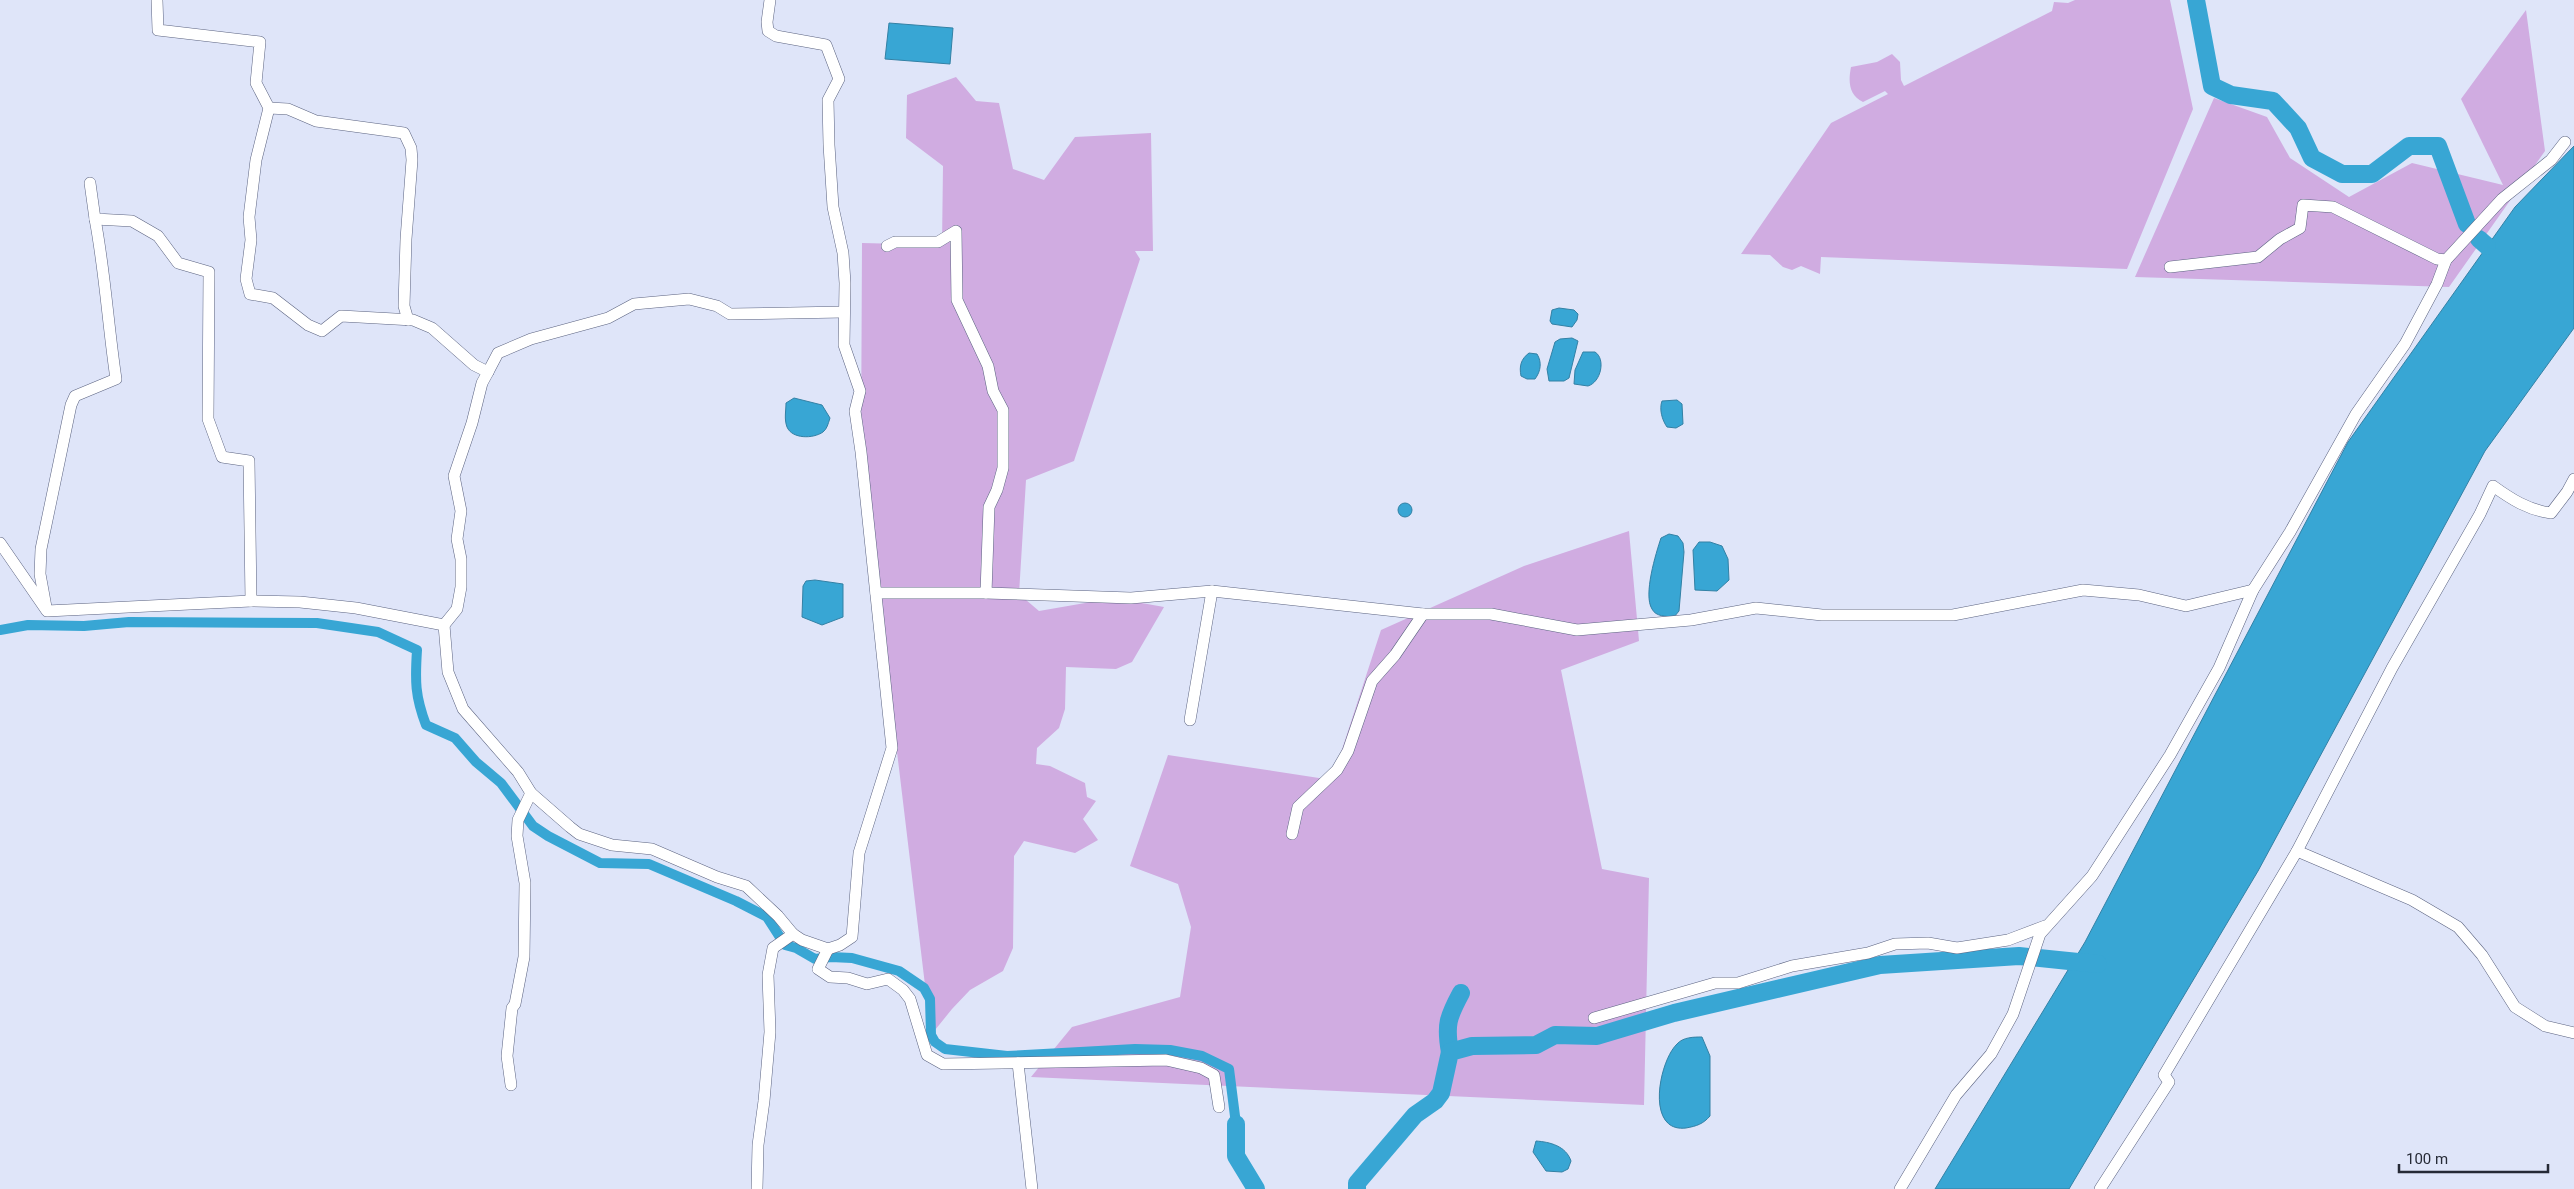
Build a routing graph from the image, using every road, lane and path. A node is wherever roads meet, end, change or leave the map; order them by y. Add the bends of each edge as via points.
1 (158, 0) edge
2 (770, 0) edge
3 (269, 108) junction
4 (2565, 142) dead end
5 (90, 183) dead end
6 (95, 218) junction
7 (886, 246) dead end
8 (2446, 260) junction
9 (2170, 267) dead end
10 (844, 312) junction
11 (408, 320) junction
12 (488, 372) junction
13 (2574, 479) edge
14 (0, 543) edge
15 (2253, 590) junction
16 (1212, 591) junction
17 (876, 593) junction
18 (986, 593) junction
19 (251, 601) junction
20 (47, 611) junction
21 (1423, 614) junction
22 (444, 625) junction
23 (1190, 720) dead end
24 (529, 795) junction
25 (1292, 834) dead end
26 (2298, 851) junction
27 (2043, 930) junction
28 (793, 934) junction
29 (828, 949) junction
30 (1594, 1018) dead end
31 (2574, 1033) edge
32 (1018, 1063) junction
33 (511, 1085) dead end
34 (1219, 1107) dead end
35 (757, 1189) edge
36 (1032, 1189) edge
37 (1900, 1189) edge
38 (2100, 1189) edge

1 - 3 street via 158,30 260,42 256,83
2 - 10 street via 768,31 776,36 826,45 839,79 828,100 833,207 843,253
3 - 11 street via 288,109 316,120 404,133 412,160 404,306
3 - 11 street via 256,160 249,217 251,240 246,279 250,294 273,298 322,332 341,316
4 - 8 street via 2551,160 2502,198
5 - 6 street
6 - 19 street via 132,221 158,236 178,263 209,272 208,419 222,457 249,461
6 - 20 street via 106,274 116,379 74,396 71,405 41,549 40,574
7 - 18 street via 895,242 938,242 956,232 957,300 988,366 993,391 1003,410 1003,468 989,507
8 - 9 street via 2437,259 2333,208 2303,206 2300,228 2258,257
8 - 15 street via 2405,344 2356,414 2290,532
10 - 12 street via 730,314 717,306 689,299 634,304 608,318 531,339 498,353
10 - 17 street via 844,345 860,391 855,411
11 - 12 street via 432,328 474,365
12 - 22 street via 454,476 461,511 457,539 461,587 457,610
13 - 26 street via 2551,513 2528,507 2493,486 2392,668
14 - 20 street
15 - 21 street via 2186,606 2139,595 2083,590 1953,615 1822,614 1756,608 1691,620 1577,630 1491,614
15 - 27 street via 2219,668 2170,755 2092,876
16 - 18 street via 1131,598
16 - 21 street
16 - 23 street
17 - 18 street
17 - 29 street via 892,748 859,853 852,937
19 - 20 street
19 - 22 street via 356,608
21 - 25 street via 1395,655 1372,681 1348,751 1337,770 1298,807
22 - 24 street via 448,672 457,699 518,772
24 - 28 street via 579,834 612,845 652,849 746,886
24 - 33 street via 518,820 517,836 525,883 524,957 512,1008 507,1056
26 - 31 street via 2412,900 2458,927 2482,955 2515,1007 2545,1026
26 - 38 street via 2164,1075 2169,1082
27 - 30 street via 2008,940 1957,948 1928,943 1895,944 1868,953 1792,966 1738,982 1715,983
27 - 37 street via 2013,1014 1991,1054 1956,1095
28 - 29 street
28 - 35 street via 773,948 768,975 770,1032 758,1145
29 - 32 street via 818,969 830,977 867,984 888,979 903,990 910,999 927,1055 943,1064
32 - 34 street via 1166,1060 1201,1068 1214,1075
32 - 36 street

